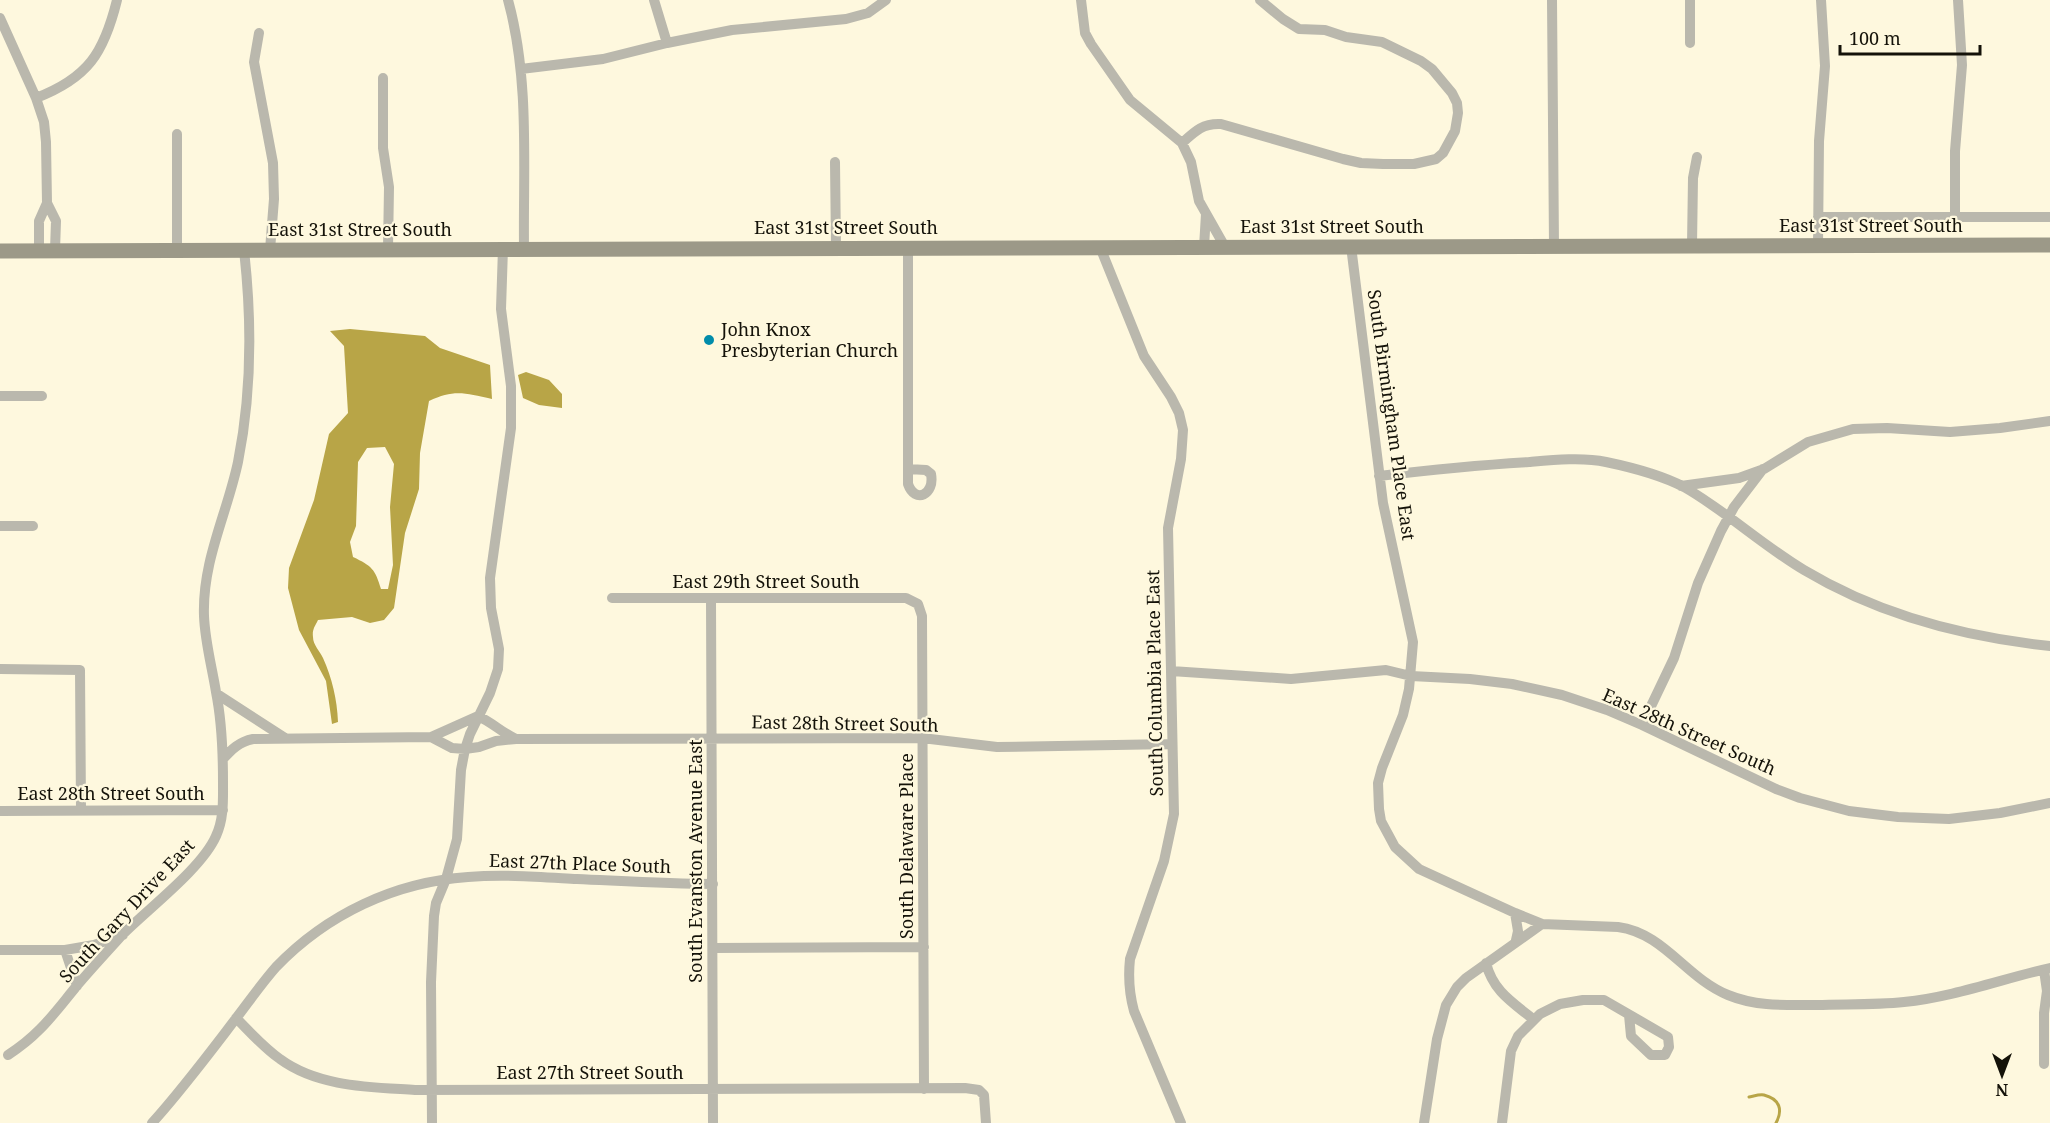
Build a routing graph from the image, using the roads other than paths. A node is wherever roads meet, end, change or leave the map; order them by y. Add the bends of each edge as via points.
1 (117, 0) edge
2 (508, 0) edge
3 (654, 0) edge
4 (886, 0) edge
5 (1081, 0) edge
6 (1260, 0) edge
7 (1552, 0) edge
8 (1690, 0) edge
9 (1821, 0) edge
10 (1958, 0) edge
11 (0, 18) edge
12 (259, 33) dead end
13 (1690, 42) dead end
14 (667, 43) junction
15 (521, 69) junction
16 (383, 78) dead end
17 (36, 98) junction
18 (177, 134) dead end
19 (1182, 143) junction
20 (1697, 157) dead end
21 (835, 162) dead end
22 (47, 203) junction
23 (1206, 213) junction
24 (1818, 217) junction
25 (1955, 217) junction
26 (2050, 217) edge
27 (1692, 245) junction
28 (1818, 245) junction
29 (2050, 245) edge
30 (1351, 246) junction
31 (1554, 246) junction
32 (1101, 247) junction
33 (1204, 247) junction
34 (1226, 247) junction
35 (503, 248) junction
36 (836, 248) junction
37 (908, 248) junction
38 (388, 249) junction
39 (524, 249) junction
40 (55, 250) junction
41 (177, 250) junction
42 (244, 250) junction
43 (270, 250) junction
44 (0, 251) edge
45 (39, 251) junction
46 (0, 396) edge
47 (42, 396) dead end
48 (2050, 421) edge
49 (908, 469) dead end
50 (1764, 469) junction
51 (1379, 476) junction
52 (1681, 486) junction
53 (1728, 518) junction
54 (0, 526) edge
55 (33, 526) dead end
56 (612, 598) dead end
57 (711, 599) junction
58 (918, 604) joint
59 (2050, 646) edge
60 (0, 669) edge
61 (1171, 671) junction
62 (1411, 676) junction
63 (217, 694) junction
64 (478, 716) junction
65 (1642, 724) junction
66 (431, 737) junction
67 (922, 738) junction
68 (286, 739) junction
69 (516, 739) junction
70 (711, 739) junction
71 (1172, 744) junction
72 (465, 749) junction
73 (223, 759) junction
74 (2050, 803) edge
75 (81, 810) junction
76 (223, 810) junction
77 (0, 811) edge
78 (446, 879) junction
79 (713, 884) junction
80 (1515, 913) junction
81 (1542, 924) junction
82 (123, 934) junction
83 (1516, 940) junction
84 (924, 947) junction
85 (713, 948) junction
86 (0, 950) edge
87 (64, 950) junction
88 (1486, 963) junction
89 (2047, 969) edge
90 (77, 986) junction
91 (1629, 1015) dead end
92 (236, 1018) junction
93 (1533, 1019) junction
94 (8, 1055) dead end
95 (2044, 1064) dead end
96 (713, 1089) junction
97 (924, 1089) junction
98 (432, 1090) junction
99 (1503, 1122) edge
100 (152, 1123) edge
101 (432, 1123) edge
102 (713, 1123) edge
103 (986, 1123) edge
104 (1181, 1123) edge
105 (1425, 1123) edge

1 - 17 street via 105,40 89,66 74,80
2 - 15 street
3 - 14 street
4 - 14 street via 868,13 846,19 740,29
5 - 19 street via 1085,33 1130,100
6 - 19 street via 1290,25 1382,42 1426,64 1457,103 1458,123 1450,142 1436,159 1414,164 1361,163 1221,124 1200,127
7 - 31 street
8 - 13 street
9 - 24 street via 1825,66
10 - 25 street via 1962,65 1955,151
11 - 17 street
12 - 43 street via 254,62 273,163
14 - 15 street via 603,59
15 - 39 street
16 - 38 street
17 - 22 street via 44,122
18 - 41 street
19 - 23 street
20 - 27 street
21 - 36 street
22 - 40 street via 56,221
22 - 45 street via 39,221
23 - 33 street
23 - 34 street
24 - 25 street, East 31st Street South
24 - 28 street
25 - 26 street, East 31st Street South
27 - 28 main road, East 31st Street South
27 - 31 main road, East 31st Street South
28 - 29 main road, East 31st Street South
30 - 31 main road, East 31st Street South
30 - 34 main road, East 31st Street South
30 - 51 street, South Birmingham Place East
32 - 33 main road, East 31st Street South
32 - 37 main road, East 31st Street South
32 - 61 street, South Columbia Place East via 1144,356 1171,397 1184,430 1168,528
33 - 34 main road, East 31st Street South
35 - 38 main road, East 31st Street South
35 - 39 main road, East 31st Street South
35 - 64 street via 501,309 512,408 490,578 499,660 490,693
36 - 37 main road, East 31st Street South
36 - 39 main road, East 31st Street South
37 - 49 street
38 - 43 main road, East 31st Street South
40 - 41 main road, East 31st Street South
40 - 45 main road, East 31st Street South
41 - 42 main road, East 31st Street South
42 - 43 main road, East 31st Street South
42 - 63 street, South Gary Drive East via 250,347 247,402 238,462 211,553 204,600
44 - 45 main road, East 31st Street South
46 - 47 street
48 - 50 street via 1950,432 1852,429 1808,442
50 - 52 street via 1739,478
50 - 53 street
51 - 52 street via 1489,464 1605,461
51 - 62 street, South Birmingham Place East via 1413,642
52 - 53 street
53 - 59 street via 1805,571 1868,602 1964,633
53 - 65 street via 1698,583 1674,658
54 - 55 street
56 - 57 street, East 29th Street South
57 - 58 street, East 29th Street South via 906,598
57 - 70 street, South Evanston Avenue East
58 - 67 street, South Delaware Place via 922,616
60 - 75 street via 80,670
61 - 62 street, East 28th Street South via 1268,679 1310,679 1386,670
61 - 71 street, South Columbia Place East
62 - 65 street, East 28th Street South via 1470,679 1537,689
62 - 80 street, South Birmingham Place East via 1403,715 1378,783 1379,808 1387,834 1395,848 1419,869
63 - 68 street
63 - 73 street, South Gary Drive East
64 - 66 street
64 - 69 street
64 - 72 street
65 - 74 street, East 28th Street South via 1776,789 1849,811 1949,819
66 - 68 street
66 - 72 street via 452,748
67 - 70 street, East 28th Street South
67 - 71 street, East 28th Street South via 997,747
67 - 84 street, South Delaware Place
68 - 73 street via 242,742
69 - 70 street, East 28th Street South
69 - 72 street, East 28th Street South
70 - 79 street, South Evanston Avenue East
71 - 104 street, South Columbia Place East via 1174,814 1170,840 1130,959 1128,976 1134,1011
72 - 78 street via 457,839
73 - 76 street, South Gary Drive East
75 - 76 street, East 28th Street South
75 - 77 street, East 28th Street South
76 - 82 street, South Gary Drive East via 217,835 205,855
78 - 79 street, East 27th Place South via 527,876
78 - 92 street, East 27th Place South via 384,894 341,915 288,956
78 - 98 street via 436,903 433,930
79 - 85 street, South Evanston Avenue East
80 - 81 street, South Birmingham Place East
80 - 83 street
81 - 83 street
81 - 89 street via 1618,927 1639,932 1659,943 1714,989 1754,1003 1905,1002
82 - 87 street via 94,945
82 - 90 street, South Gary Drive East
83 - 88 street
84 - 85 street
84 - 97 street, South Delaware Place
85 - 96 street, South Evanston Avenue East
86 - 87 street
87 - 90 street
88 - 93 street via 1498,989
88 - 105 street via 1461,982 1446,1005
89 - 95 street
90 - 94 street, South Gary Drive East via 39,1032
91 - 93 street via 1608,1002 1583,1000 1560,1004
92 - 98 street, East 27th Street South via 279,1059 314,1077 374,1088
92 - 100 street, East 27th Place South
93 - 99 street via 1511,1051
96 - 97 street, East 27th Street South
96 - 98 street, East 27th Street South
96 - 102 street, South Evanston Avenue East
97 - 103 street, East 27th Street South via 979,1090 984,1095
98 - 101 street

